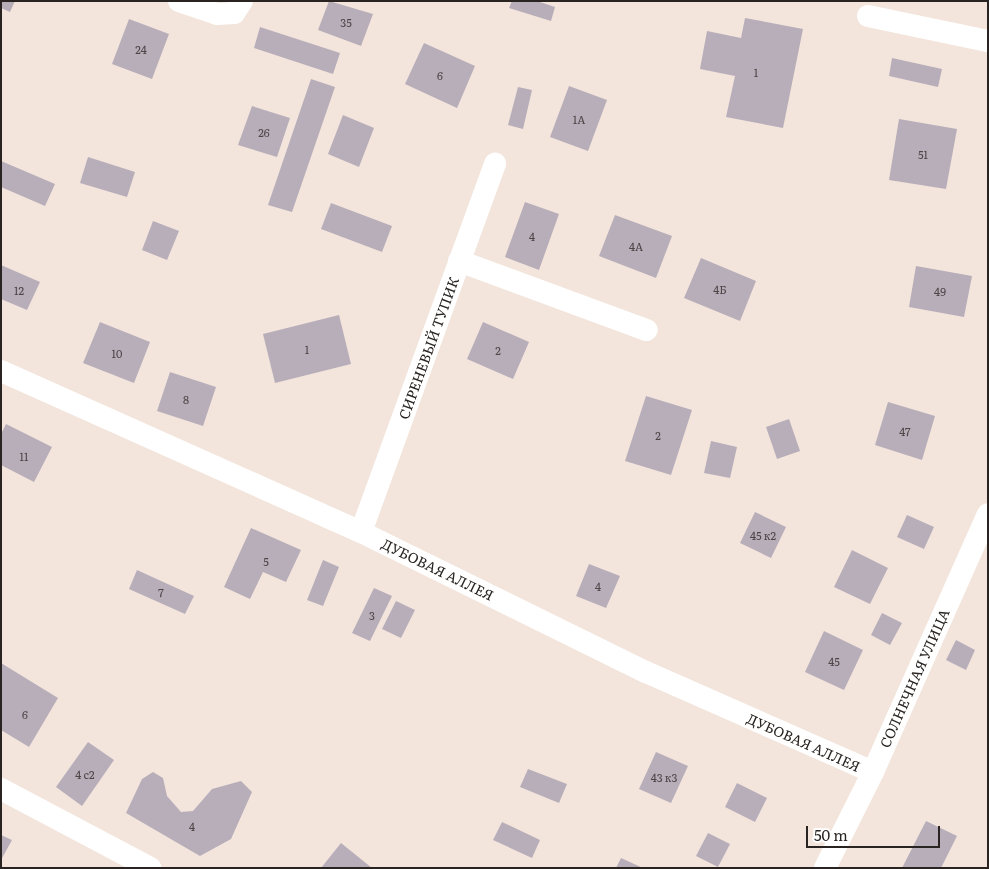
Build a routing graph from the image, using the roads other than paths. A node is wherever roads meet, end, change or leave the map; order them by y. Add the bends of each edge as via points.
1 (179, 1) edge
2 (242, 1) edge
3 (868, 16) dead end
4 (988, 41) edge
5 (495, 164) dead end
6 (459, 261) junction
7 (646, 330) dead end
8 (1, 371) edge
9 (988, 514) edge
10 (361, 532) junction
11 (872, 772) junction
12 (1, 789) edge
13 (150, 868) edge
14 (826, 868) edge

1 - 2 lane via 218,14 234,14
3 - 4 lane
5 - 6 lane, СИРЕНЕВЫЙ ТУПИК
6 - 7 lane
6 - 10 lane, СИРЕНЕВЫЙ ТУПИК
8 - 10 lane, ДУБОВАЯ АЛЛЕЯ
9 - 11 lane, СОЛНЕЧНАЯ УЛИЦА
10 - 11 lane, ДУБОВАЯ АЛЛЕЯ via 646,672
11 - 14 lane, СОЛНЕЧНАЯ УЛИЦА
12 - 13 lane

